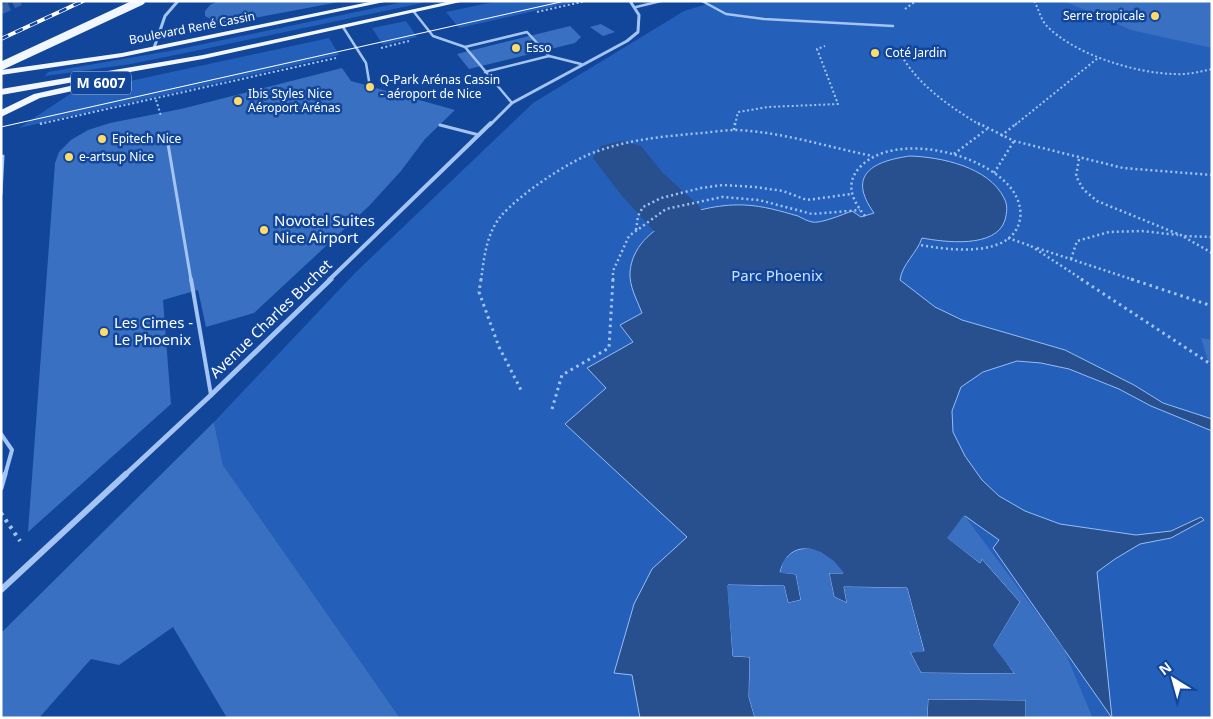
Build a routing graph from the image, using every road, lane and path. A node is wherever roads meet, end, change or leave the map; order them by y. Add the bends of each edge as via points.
1 (141, 1) edge
2 (178, 1) edge
3 (386, 1) edge
4 (462, 1) edge
5 (586, 1) edge
6 (630, 1) edge
7 (661, 1) edge
8 (702, 1) edge
9 (1034, 1) edge
10 (636, 7) junction
11 (414, 12) junction
12 (534, 13) dead end
13 (893, 26) dead end
14 (343, 27) junction
15 (433, 36) junction
16 (833, 43) dead end
17 (894, 44) dead end
18 (465, 47) junction
19 (154, 48) junction
20 (359, 52) junction
21 (549, 56) junction
22 (203, 57) junction
23 (1098, 58) junction
24 (581, 64) junction
25 (1, 66) edge
26 (1212, 69) edge
27 (486, 72) junction
28 (1, 73) edge
29 (370, 87) dead end
30 (1, 92) edge
31 (512, 102) junction
32 (1, 114) edge
33 (39, 124) dead end
34 (440, 125) dead end
35 (987, 129) junction
36 (734, 130) junction
37 (479, 135) junction
38 (1001, 136) junction
39 (167, 138) dead end
40 (1014, 141) junction
41 (954, 154) junction
42 (3, 156) dead end
43 (873, 156) junction
44 (1079, 159) junction
45 (994, 173) junction
46 (1212, 175) edge
47 (1, 194) edge
48 (851, 194) junction
49 (860, 210) junction
50 (865, 216) dead end
51 (636, 231) junction
52 (1183, 236) junction
53 (1212, 237) edge
54 (1008, 238) junction
55 (920, 245) dead end
56 (1031, 246) junction
57 (1212, 253) edge
58 (1071, 259) junction
59 (1212, 306) edge
60 (1212, 365) edge
61 (521, 390) dead end
62 (211, 395) junction
63 (552, 409) dead end
64 (1, 434) edge
65 (1, 488) edge
66 (1, 513) edge
67 (33, 560) junction
68 (1, 590) edge

1 - 25 main road, bridge
2 - 19 street via 166,14
3 - 19 main road, Boulevard René Cassin
4 - 11 main road, Boulevard René Cassin
5 - 12 path
6 - 10 street
7 - 10 lane
8 - 13 lane via 726,14 764,19
9 - 23 path via 1044,24 1060,38
10 - 24 street, Avenue Charles Buchet via 640,16 638,32
11 - 14 main road, Boulevard René Cassin
11 - 15 lane
14 - 20 lane
14 - 22 main road, Boulevard René Cassin
15 - 18 lane
15 - 20 path
16 - 36 path via 817,49 838,104 768,107 738,112
17 - 35 path via 906,65 923,84 947,105
18 - 21 lane via 527,32
18 - 27 lane
19 - 28 main road, Boulevard René Cassin
20 - 29 lane via 366,63
20 - 33 path
21 - 24 lane
21 - 27 lane
22 - 30 main road, Boulevard René Cassin
22 - 32 main road, Boulevard René Cassin / M 6007 via 126,78 37,96
23 - 26 path via 1163,73
23 - 38 path
24 - 31 street, Avenue Charles Buchet
27 - 31 lane
31 - 37 street, Avenue Charles Buchet
34 - 37 lane
35 - 38 path
35 - 41 path
36 - 43 path via 781,134
36 - 61 path via 662,136 598,151 526,192 500,217 485,248 479,292 499,347
37 - 62 street, Avenue Charles Buchet
38 - 40 path
39 - 62 lane
40 - 44 path
40 - 45 path
41 - 43 path via 910,148
41 - 45 path
42 - 47 lane
43 - 48 path via 858,166 851,178
44 - 46 path via 1123,168
44 - 52 path via 1076,176 1083,189 1097,201
45 - 54 path via 1019,200 1022,214 1018,227
48 - 49 path
48 - 51 path via 807,200 783,191 723,185 661,198 643,207
49 - 50 path
49 - 51 path via 812,214 759,200 722,197 666,209
51 - 63 path via 629,236 614,271 609,348 562,375
52 - 53 path
52 - 57 path
52 - 58 path via 1142,231 1109,232 1077,241
54 - 55 path via 991,246 969,250 944,250
54 - 56 path
56 - 58 path
56 - 60 path
58 - 59 path
62 - 67 street, Avenue Charles Buchet
64 - 65 lane via 12,450
66 - 67 path
67 - 68 street, Avenue Charles Buchet

